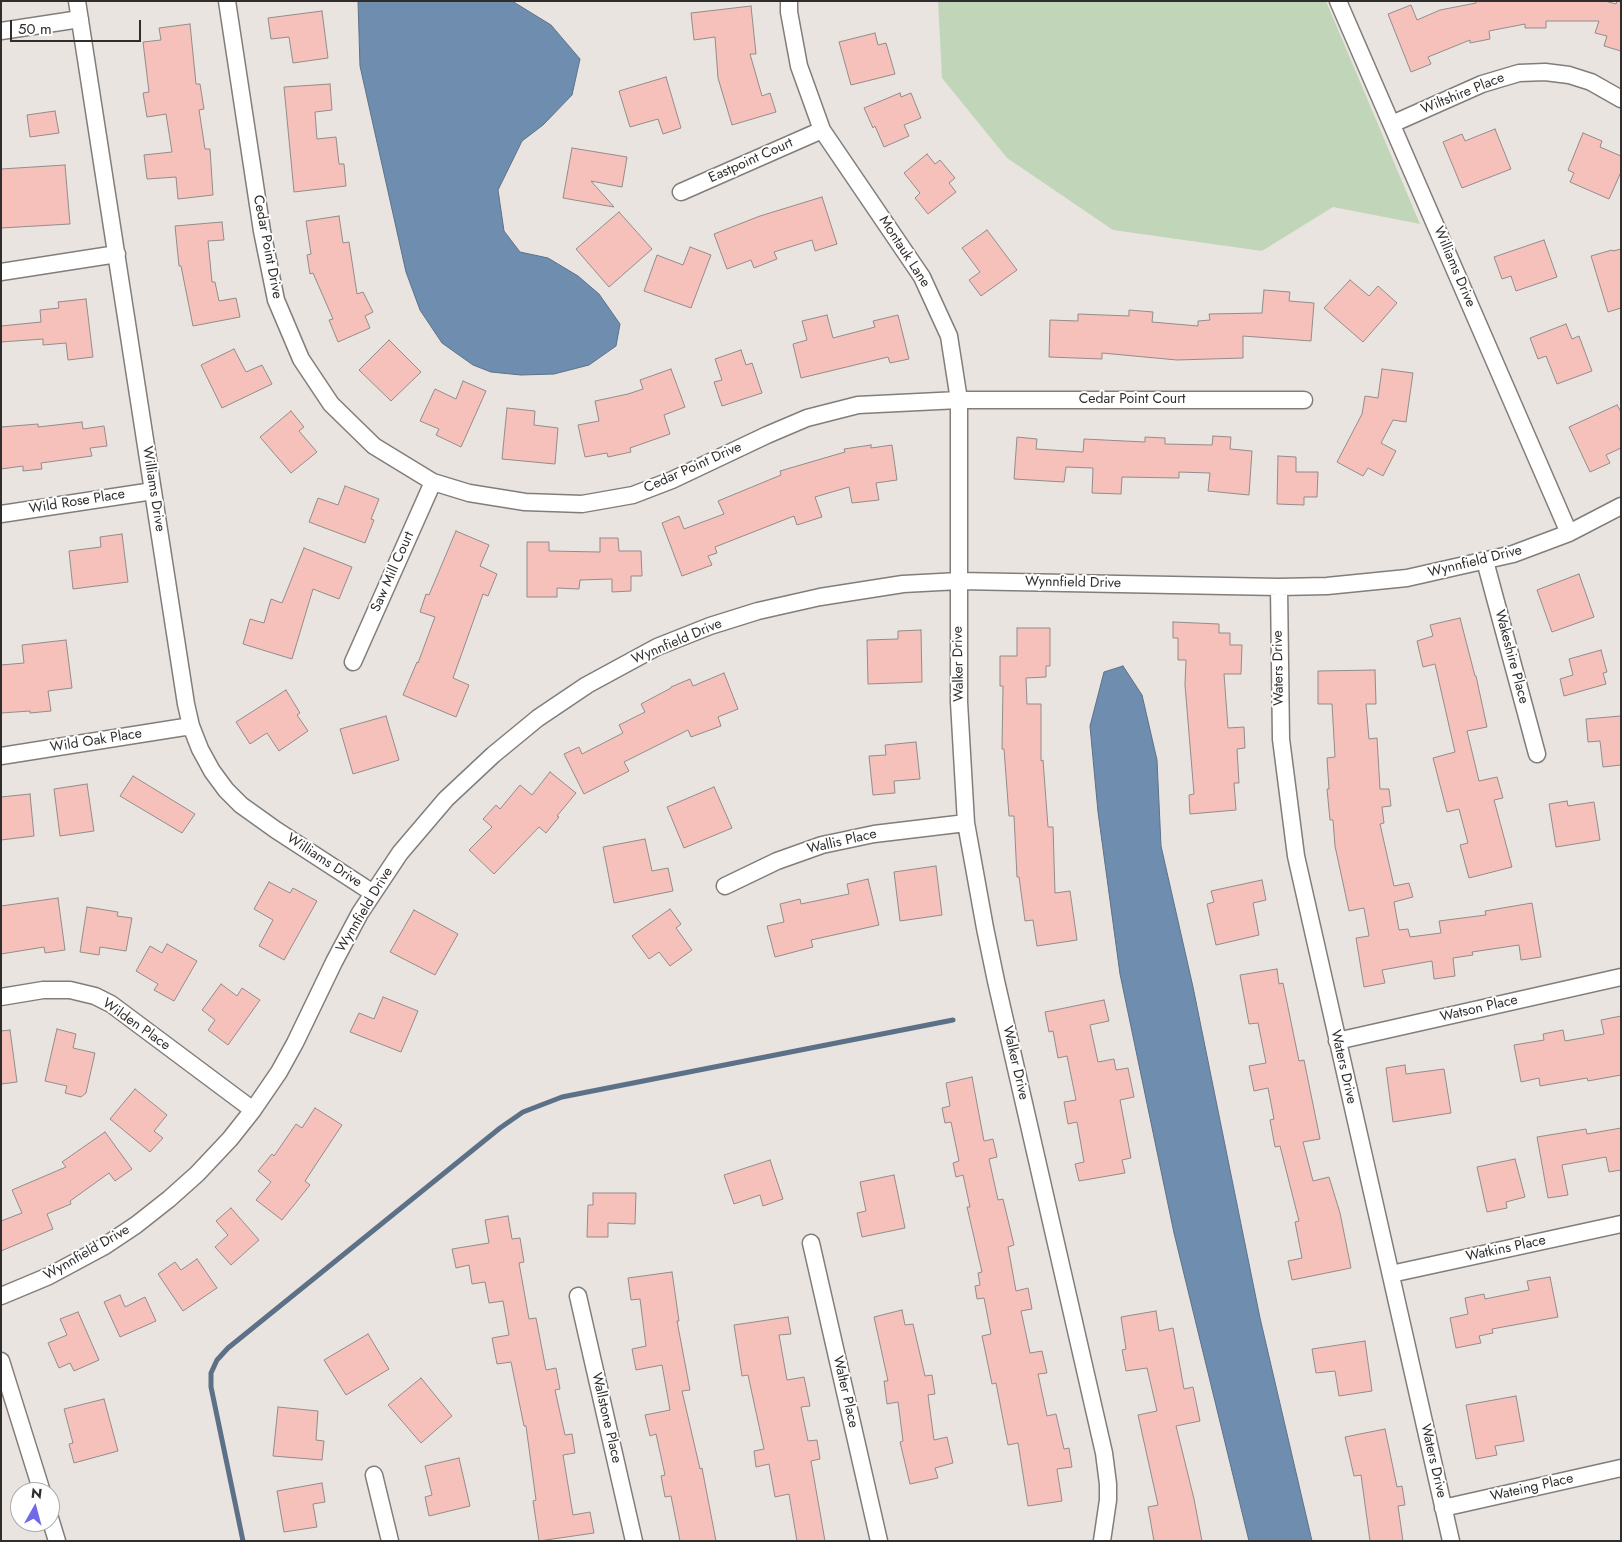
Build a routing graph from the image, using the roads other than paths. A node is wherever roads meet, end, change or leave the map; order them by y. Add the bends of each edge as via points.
1 (78, 1) edge
2 (227, 1) edge
3 (789, 1) edge
4 (1338, 1) edge
5 (80, 19) junction
6 (1, 31) edge
7 (1621, 99) edge
8 (1392, 124) junction
9 (822, 130) junction
10 (681, 192) dead end
11 (116, 254) junction
12 (1, 272) edge
13 (959, 400) junction
14 (1304, 400) dead end
15 (433, 482) junction
16 (153, 491) junction
17 (1621, 506) edge
18 (1, 514) edge
19 (1569, 533) junction
20 (1485, 561) junction
21 (959, 580) junction
22 (1279, 586) junction
23 (353, 662) dead end
24 (191, 726) junction
25 (1537, 754) dead end
26 (1, 756) edge
27 (966, 823) junction
28 (725, 886) dead end
29 (373, 893) junction
30 (1621, 977) edge
31 (1, 997) edge
32 (1337, 1041) junction
33 (253, 1110) junction
34 (1621, 1224) edge
35 (811, 1243) dead end
36 (1391, 1274) junction
37 (1, 1296) edge
38 (578, 1296) dead end
39 (1, 1361) edge
40 (1621, 1468) edge
41 (374, 1475) dead end
42 (39, 1482) edge
43 (1443, 1508) junction
44 (390, 1541) edge
45 (634, 1541) edge
46 (879, 1541) edge
47 (1102, 1541) edge
48 (1451, 1541) edge

1 - 5 street, Williams Drive
2 - 15 street, Cedar Point Drive via 274,291 297,350 331,404 374,446
3 - 9 street, Montauk Lane via 799,66
4 - 8 street, Williams Drive
5 - 6 street
5 - 11 street, Williams Drive
7 - 8 street, Wiltshire Place via 1591,82 1569,75 1519,73 1482,84
8 - 19 street, Williams Drive
9 - 10 street, Eastpoint Court
9 - 13 street, Montauk Lane via 922,277 949,336
11 - 12 street
11 - 16 street, Williams Drive
13 - 14 street, Cedar Point Court
13 - 15 street, Cedar Point Drive via 858,405 807,418 633,495 582,504 525,502 468,493
13 - 21 street, Montauk Lane
15 - 23 street, Saw Mill Court
16 - 18 street, Wild Rose Place
16 - 24 street, Williams Drive
17 - 19 street, Wynnfield Drive
19 - 20 street, Wynnfield Drive via 1514,554
20 - 22 street, Wynnfield Drive via 1367,583
20 - 25 street, Wakeshire Place
21 - 22 street, Wynnfield Drive
21 - 27 street, Walker Drive via 959,702
21 - 29 street, Wynnfield Drive via 876,587 743,615 657,647 622,665 549,710 476,770 414,836
22 - 32 street, Waters Drive via 1281,739 1290,819 1303,894
24 - 26 street, Wild Oak Place
24 - 29 street, Williams Drive via 212,771 241,805
27 - 28 street, Wallis Place via 874,834 822,845 777,861
27 - 47 street, Walker Drive via 996,981 1104,1453 1108,1500
29 - 33 street, Wynnfield Drive via 341,948 279,1072
30 - 32 street, Watson Place
31 - 33 street, Wilden Place via 43,990 70,990 95,996 111,1004
32 - 36 street, Waters Drive
33 - 37 street, Wynnfield Drive via 197,1174 136,1225 71,1265
34 - 36 street, Watkins Place
35 - 46 street, Walter Place
36 - 43 street, Waters Drive
38 - 45 street, Wallstone Place
39 - 42 street
40 - 43 street, Wateing Place
41 - 44 street
43 - 48 street, Waters Drive

